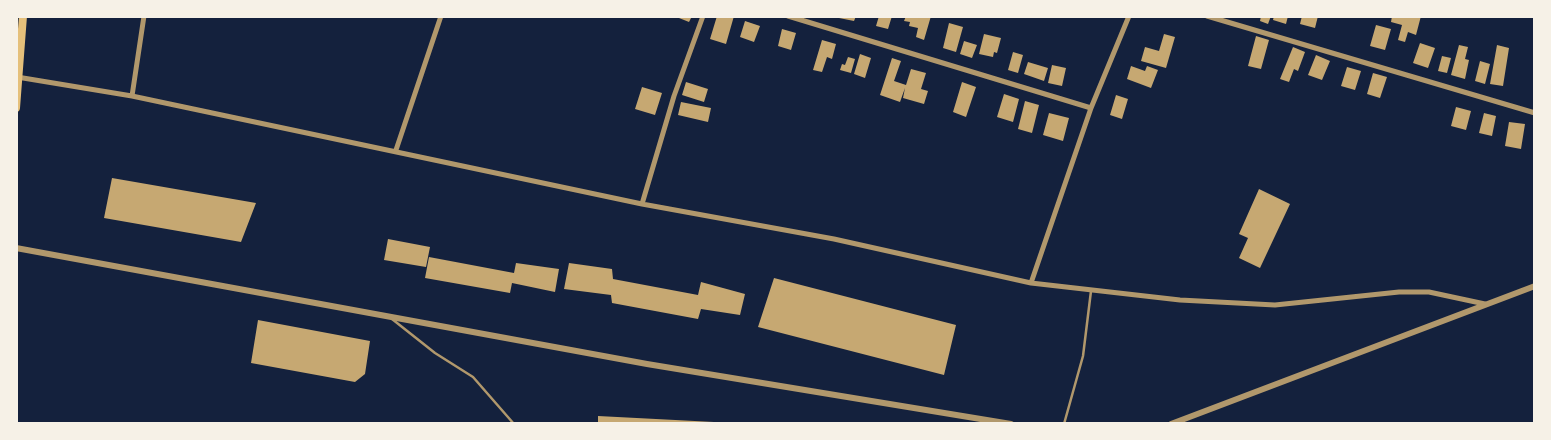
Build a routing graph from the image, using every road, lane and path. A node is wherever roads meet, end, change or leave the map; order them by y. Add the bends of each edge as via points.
1 (23, 16) edge
2 (144, 16) edge
3 (441, 16) edge
4 (703, 16) edge
5 (788, 16) edge
6 (1128, 16) edge
7 (1207, 16) edge
8 (18, 77) edge
9 (132, 96) junction
10 (16, 108) edge
11 (1091, 108) junction
12 (1535, 113) edge
13 (396, 150) junction
14 (642, 204) junction
15 (16, 248) edge
16 (1031, 283) junction
17 (1535, 286) edge
18 (1091, 291) junction
19 (1485, 304) junction
20 (388, 316) junction
21 (514, 424) edge
22 (1011, 424) edge
23 (1064, 424) edge
24 (1171, 424) edge

1 - 8 main road
2 - 9 street
3 - 13 street
4 - 14 street via 674,96
5 - 11 street
6 - 11 street
7 - 12 street
8 - 9 street
8 - 10 main road
9 - 13 street
11 - 16 street
13 - 14 street
14 - 16 street via 834,239
15 - 20 street
16 - 18 street
17 - 19 street
18 - 19 street via 1275,305 1399,292 1430,292
18 - 23 lane via 1083,356
19 - 24 street
20 - 21 lane via 473,378
20 - 22 street via 647,364

